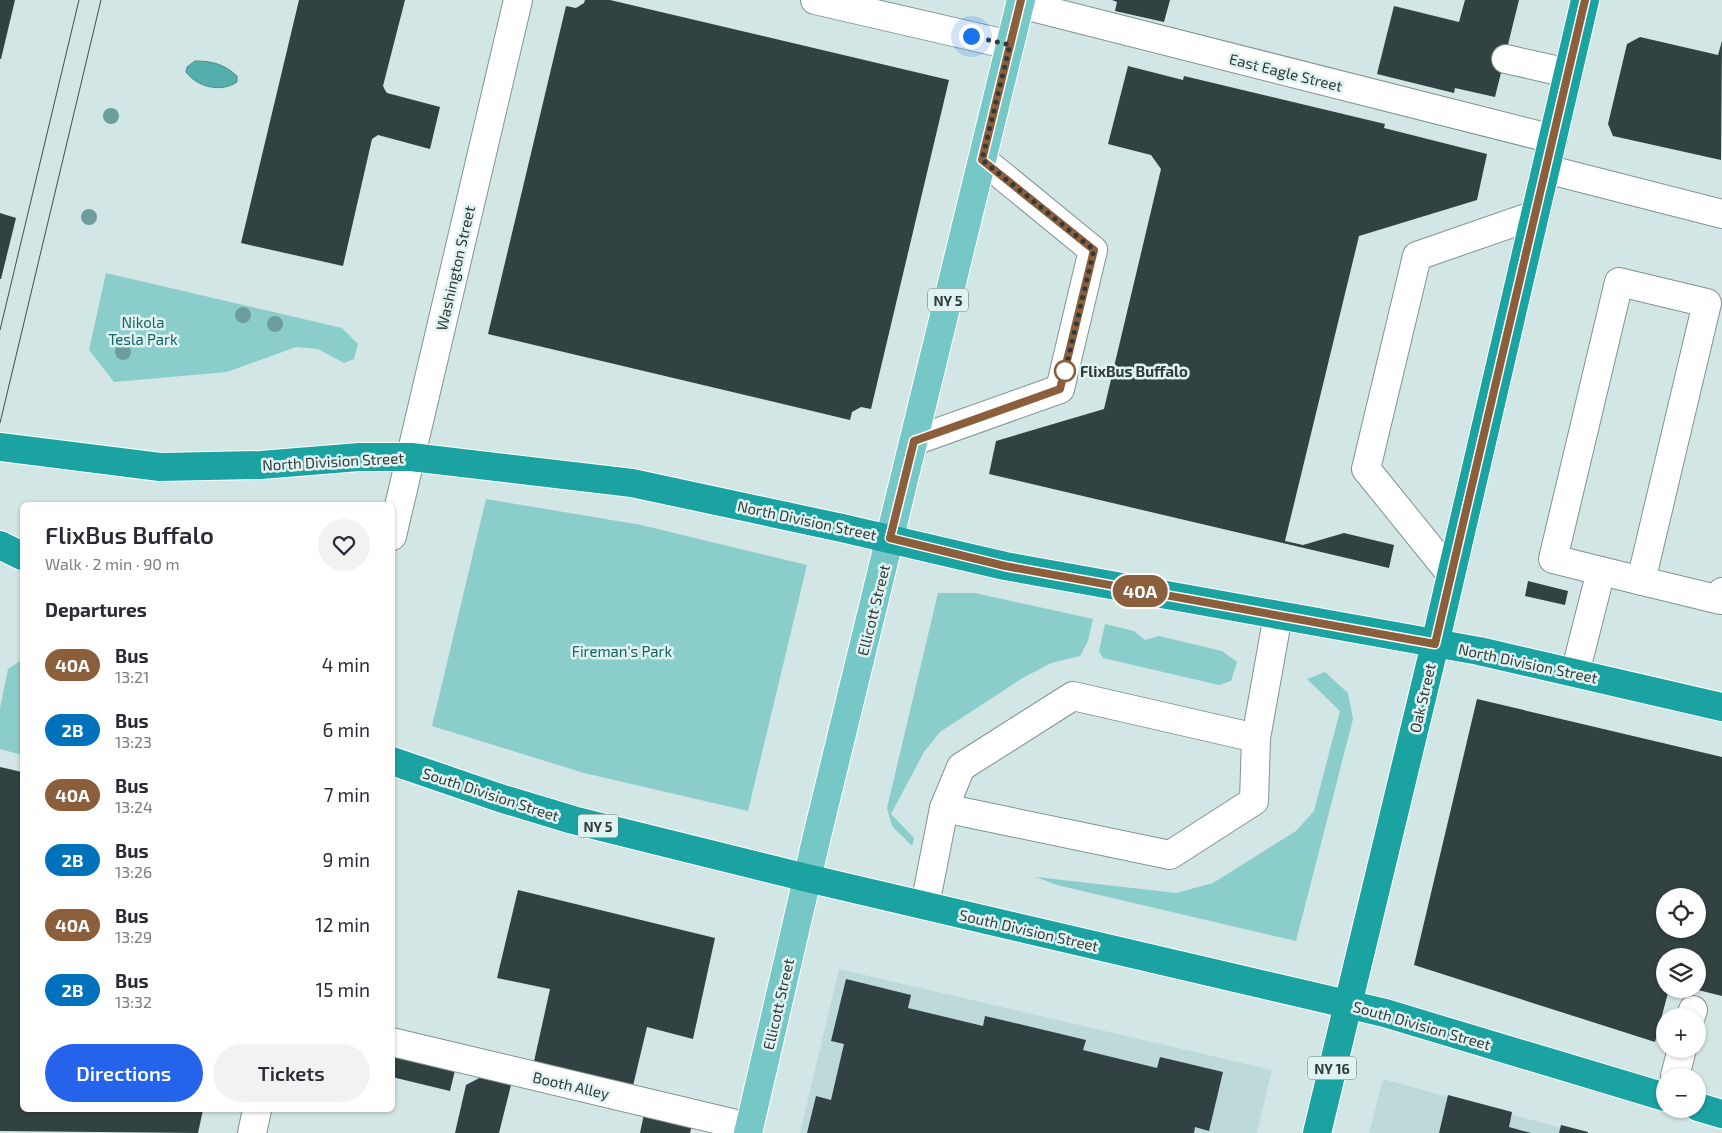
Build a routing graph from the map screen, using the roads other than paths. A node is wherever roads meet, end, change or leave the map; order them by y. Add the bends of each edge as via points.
1 (518, 0) edge
2 (816, 0) edge
3 (1585, 0) edge
4 (1020, 2) edge
5 (1010, 45) junction
6 (1506, 59) dead end
7 (1568, 73) junction
8 (1553, 139) junction
9 (982, 160) junction
10 (1546, 169) junction
11 (1722, 214) edge
12 (1535, 215) junction
13 (914, 441) junction
14 (0, 447) edge
15 (411, 457) junction
16 (395, 524) edge
17 (890, 538) junction
18 (0, 544) edge
19 (20, 555) edge
20 (1601, 571) junction
21 (1451, 574) junction
22 (1641, 581) junction
23 (1722, 592) edge
24 (1278, 615) junction
25 (1435, 644) junction
26 (1575, 673) junction
27 (1722, 707) edge
28 (1256, 738) junction
29 (395, 762) edge
30 (944, 808) junction
31 (807, 878) junction
32 (925, 906) junction
33 (1349, 1004) junction
34 (395, 1043) edge
35 (1656, 1095) edge
36 (1706, 1109) edge
37 (257, 1112) edge
38 (1722, 1114) edge
39 (748, 1130) edge
40 (252, 1133) edge
41 (1317, 1133) edge

1 - 15 street, Washington Street
2 - 5 street
3 - 7 highway, Oak Street
4 - 5 main road, Ellicott Street / NY 5
4 - 8 street, East Eagle Street
5 - 9 main road, Ellicott Street / NY 5
6 - 7 street
7 - 8 highway, Oak Street
8 - 10 highway, Oak Street
9 - 13 main road, Ellicott Street / NY 5
9 - 13 street via 1094,250 1060,389
10 - 11 street
10 - 12 highway, Oak Street
12 - 21 highway, Oak Street
12 - 21 street via 1417,256 1366,470
13 - 17 main road, Ellicott Street / NY 5
14 - 15 highway, North Division Street via 160,467
15 - 16 street, Washington Street
15 - 17 highway, North Division Street via 632,483
17 - 24 highway, North Division Street via 1005,566
17 - 31 main road, Ellicott Street / NY 5
18 - 19 highway
20 - 22 street
20 - 22 street via 1552,559 1619,282 1707,303
20 - 26 street
21 - 25 highway, Oak Street
22 - 23 street via 1720,600
24 - 25 highway, North Division Street
24 - 28 street
25 - 26 highway, North Division Street
25 - 33 highway, Oak Street
26 - 27 highway, North Division Street
28 - 30 street via 1073,696 961,767
28 - 30 street via 1254,801 1170,855
29 - 31 highway, South Division Street / NY 5 via 573,820
30 - 32 street
31 - 32 highway, South Division Street
31 - 39 main road, Ellicott Street
32 - 33 highway, South Division Street
33 - 35 highway, South Division Street
33 - 41 highway, Oak Street / NY 16
34 - 39 street, Booth Alley
36 - 38 highway
37 - 40 street

